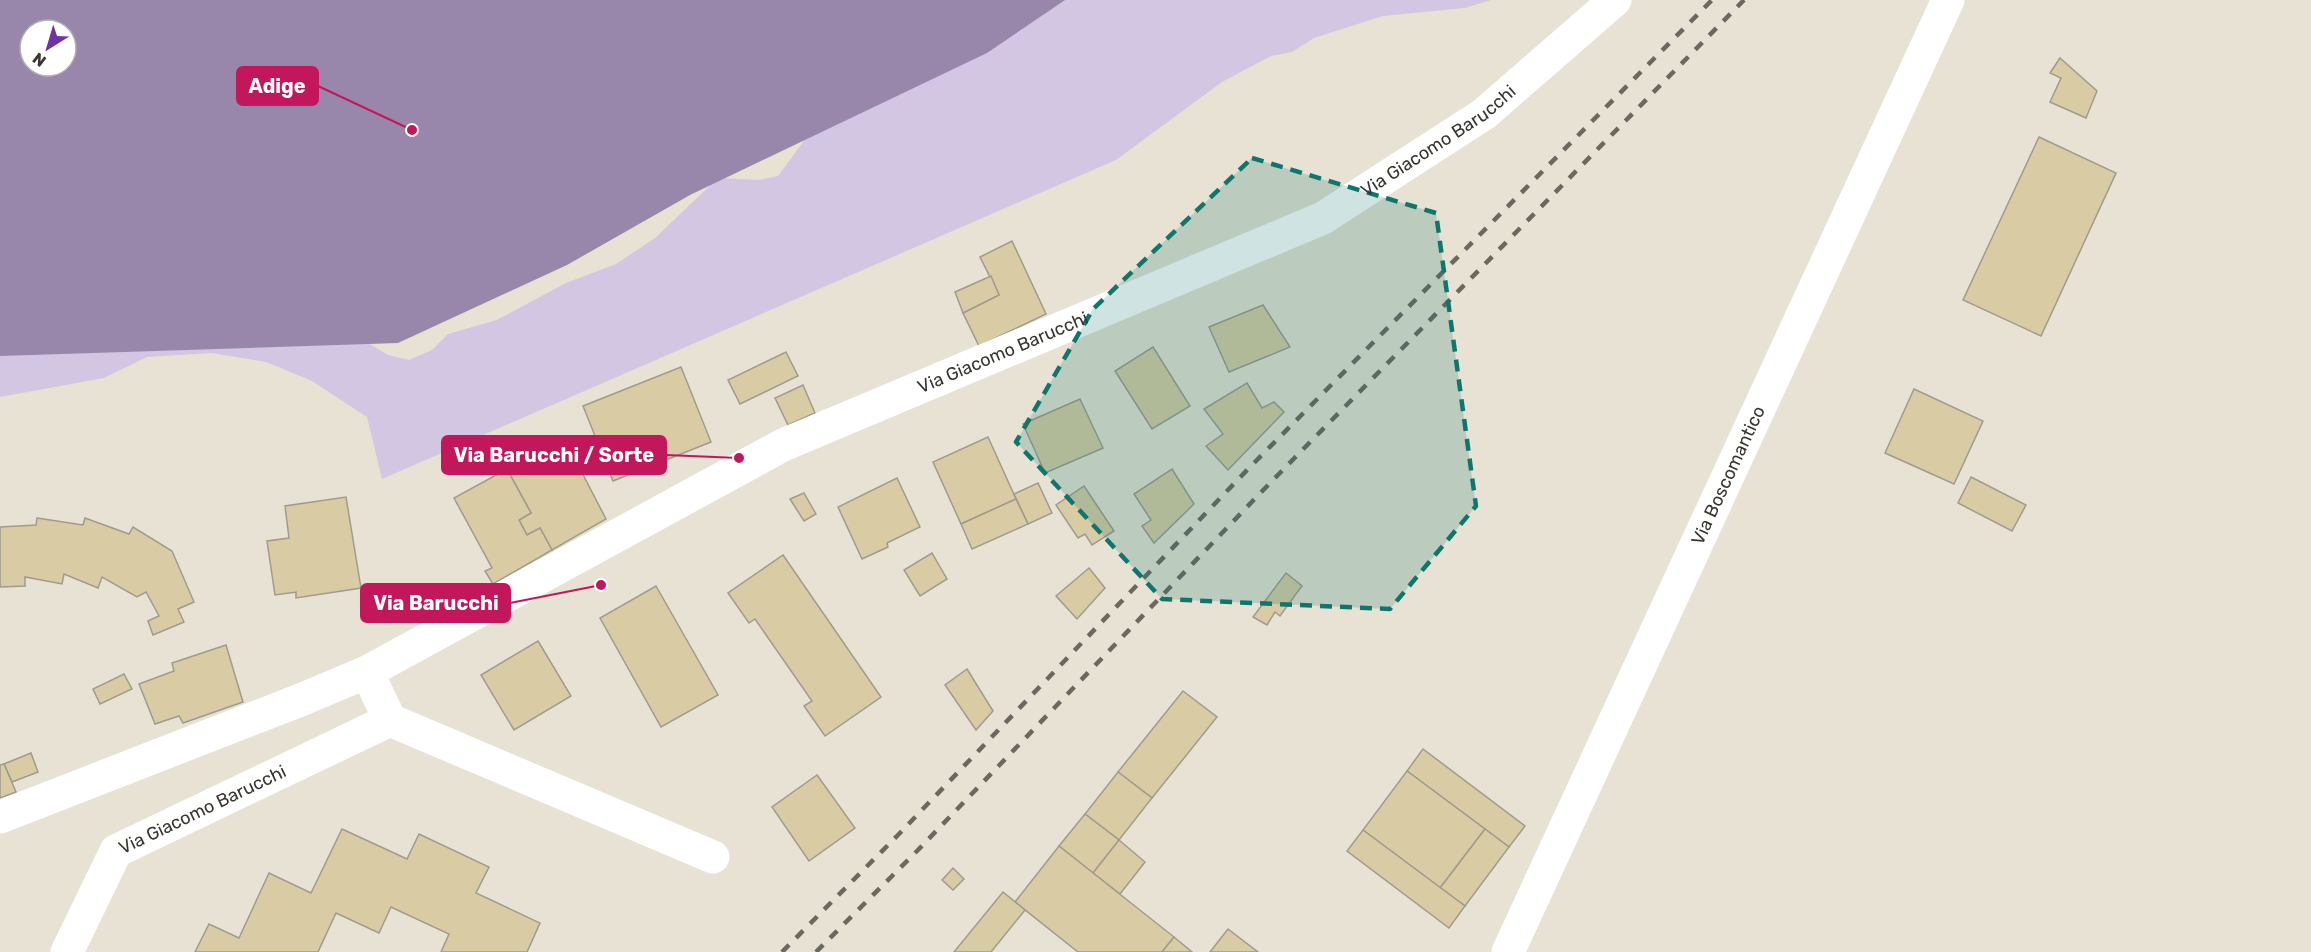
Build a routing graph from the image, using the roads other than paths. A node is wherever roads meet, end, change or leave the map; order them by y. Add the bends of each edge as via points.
1 (1615, 0) edge
2 (1948, 0) edge
3 (367, 672) junction
4 (390, 720) junction
5 (0, 818) edge
6 (713, 857) dead end
7 (67, 952) edge
8 (1508, 952) edge

1 - 3 street, Via Giacomo Barucchi via 1485,114 1323,218 783,446
2 - 8 street, Via Boscomantico
3 - 4 street
3 - 5 street, Via Giacomo Barucchi
4 - 6 street
4 - 7 street, Via Giacomo Barucchi via 116,851

